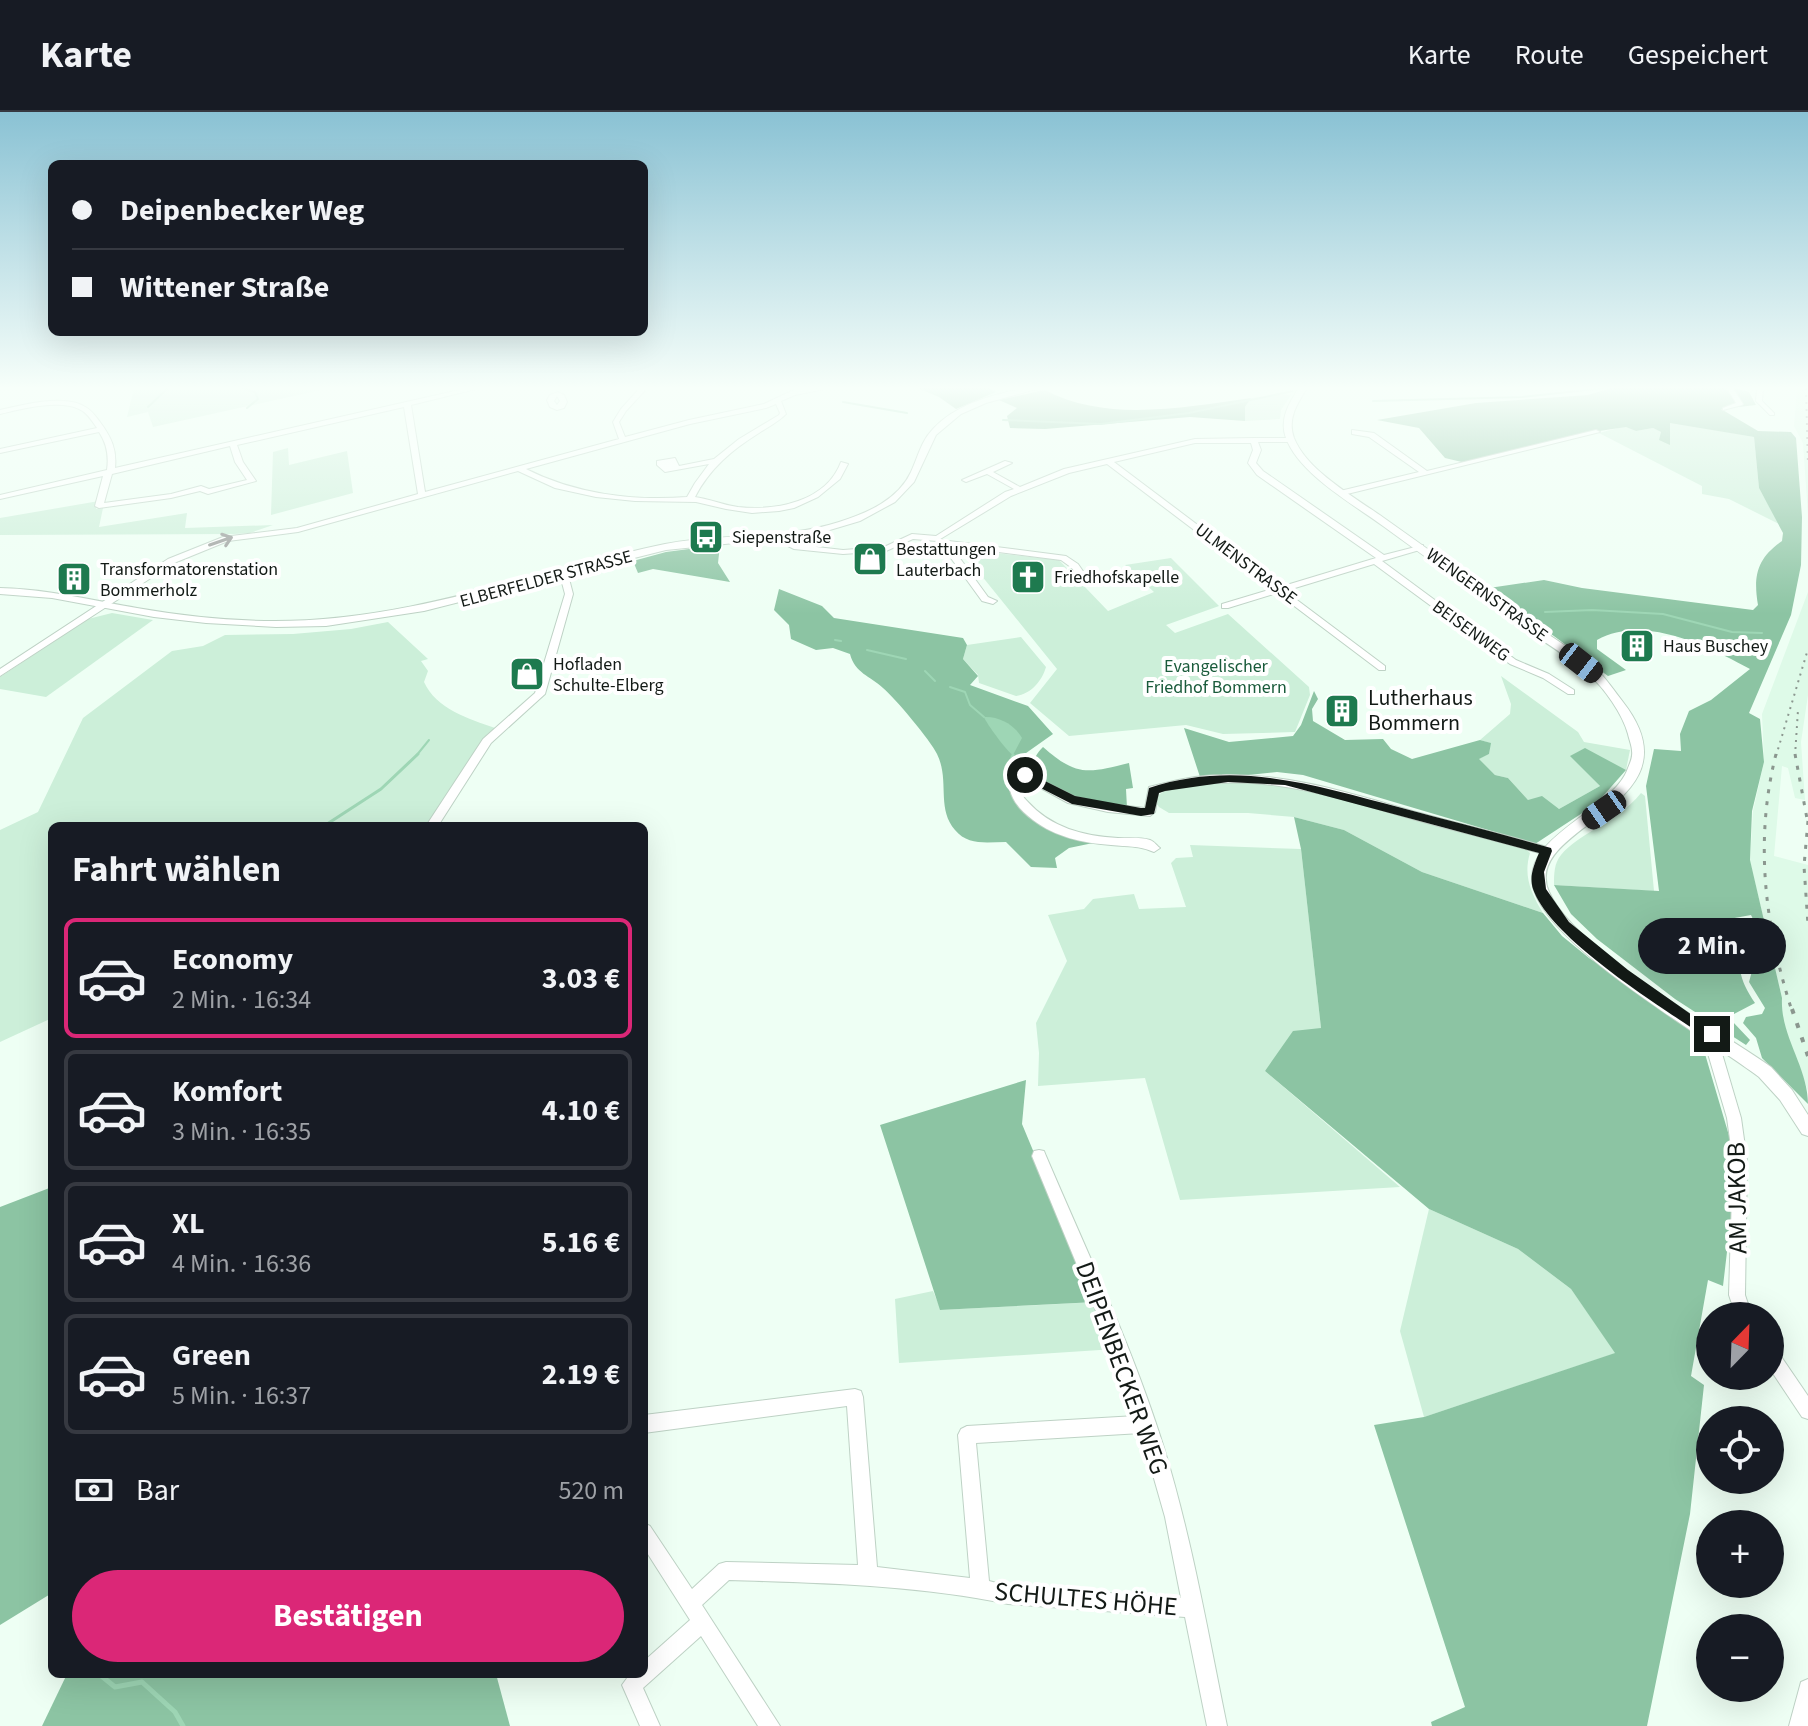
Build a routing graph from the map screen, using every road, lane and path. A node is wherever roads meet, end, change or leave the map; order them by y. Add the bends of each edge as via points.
1 (112, 463) edge
2 (144, 463) edge
3 (240, 463) edge
4 (417, 463) edge
5 (540, 463) edge
6 (702, 463) edge
7 (713, 463) edge
8 (918, 463) edge
9 (1008, 463) dead end
10 (1103, 463) edge
11 (1111, 463) edge
12 (1252, 463) edge
13 (1306, 463) edge
14 (1411, 463) edge
15 (1465, 463) edge
16 (844, 464) dead end
17 (676, 468) dead end
18 (519, 469) junction
19 (111, 471) junction
20 (987, 471) junction
21 (1425, 473) junction
22 (966, 480) dead end
23 (1019, 489) junction
24 (1343, 493) junction
25 (422, 496) junction
26 (0, 497) edge
27 (691, 497) junction
28 (790, 535) junction
29 (941, 541) junction
30 (1420, 547) junction
31 (1380, 560) junction
32 (564, 575) junction
33 (1083, 577) dead end
34 (1279, 589) junction
35 (0, 591) edge
36 (993, 601) dead end
37 (105, 605) junction
38 (1225, 606) dead end
39 (1382, 668) dead end
40 (0, 673) edge
41 (1571, 692) dead end
42 (435, 822) edge
43 (1154, 848) dead end
44 (1546, 851) junction
45 (1712, 1034) junction
46 (1808, 1129) edge
47 (1039, 1156) dead end
48 (1739, 1302) edge
49 (1784, 1376) edge
50 (1808, 1411) edge
51 (648, 1423) edge
52 (1147, 1424) junction
53 (648, 1538) edge
54 (868, 1575) junction
55 (980, 1589) junction
56 (690, 1603) junction
57 (1192, 1608) junction
58 (702, 1622) junction
59 (648, 1671) edge
60 (640, 1678) edge
61 (1808, 1689) edge
62 (650, 1726) edge
63 (770, 1726) edge
64 (1217, 1726) edge
65 (1799, 1726) edge

1 - 19 street
2 - 19 street
3 - 19 street via 252,481 185,497 182,492 99,506
4 - 25 street
5 - 18 street
6 - 17 street
7 - 27 street
8 - 28 main road, ELBERFELDER STRASSE via 911,481 886,504 836,526
9 - 20 street
10 - 23 street
11 - 34 street, ULMENSTRASSE
12 - 31 street, BEISENWEG
13 - 24 main road, WENGERNSTRASSE
14 - 21 street
15 - 21 street
16 - 27 street via 820,493 779,509 726,507
18 - 25 street
18 - 27 street via 581,495
19 - 26 street
20 - 22 street
20 - 23 street
21 - 24 street
23 - 29 street
24 - 30 main road, WENGERNSTRASSE
37 -> 25 street via 171,561 226,539 298,530
28 - 29 street via 787,542 802,548 869,552 891,548 914,532
28 - 32 main road, ELBERFELDER STRASSE via 680,545
29 - 33 street via 1063,558
29 - 36 street via 985,599
30 - 31 street
30 - 44 main road, WENGERNSTRASSE via 1594,673 1631,722 1638,758 1626,789
31 - 34 street
31 - 41 street, BEISENWEG via 1513,662
32 - 37 main road, ELBERFELDER STRASSE via 434,607 307,623 230,622
32 - 42 street via 569,594 540,694 487,741
34 - 38 street
34 - 39 street, ULMENSTRASSE
35 - 37 main road, ELBERFELDER STRASSE
37 - 40 street
43 - 44 street via 1064,833 1031,812 1016,795 1017,780 1025,775 1082,803 1150,812 1153,790 1257,778 1325,790
44 - 45 main road via 1538,872 1540,889 1556,916 1587,946
45 - 46 main road via 1771,1078
45 - 48 street, AM JAKOB via 1740,1161
47 - 52 street, DEIPENBECKER WEG
49 - 50 street
51 - 54 street via 855,1397
52 - 55 street, SCHULTES HÖHE via 967,1435
52 - 57 street, DEIPENBECKER WEG via 1174,1517
53 - 56 street
54 - 55 street, SCHULTES HÖHE
54 - 56 street, SCHULTES HÖHE via 726,1571
55 - 57 street, SCHULTES HÖHE
56 - 58 street
57 - 64 street, DEIPENBECKER WEG
58 - 59 street
58 - 63 street
60 - 62 street via 632,1685
61 - 65 street

